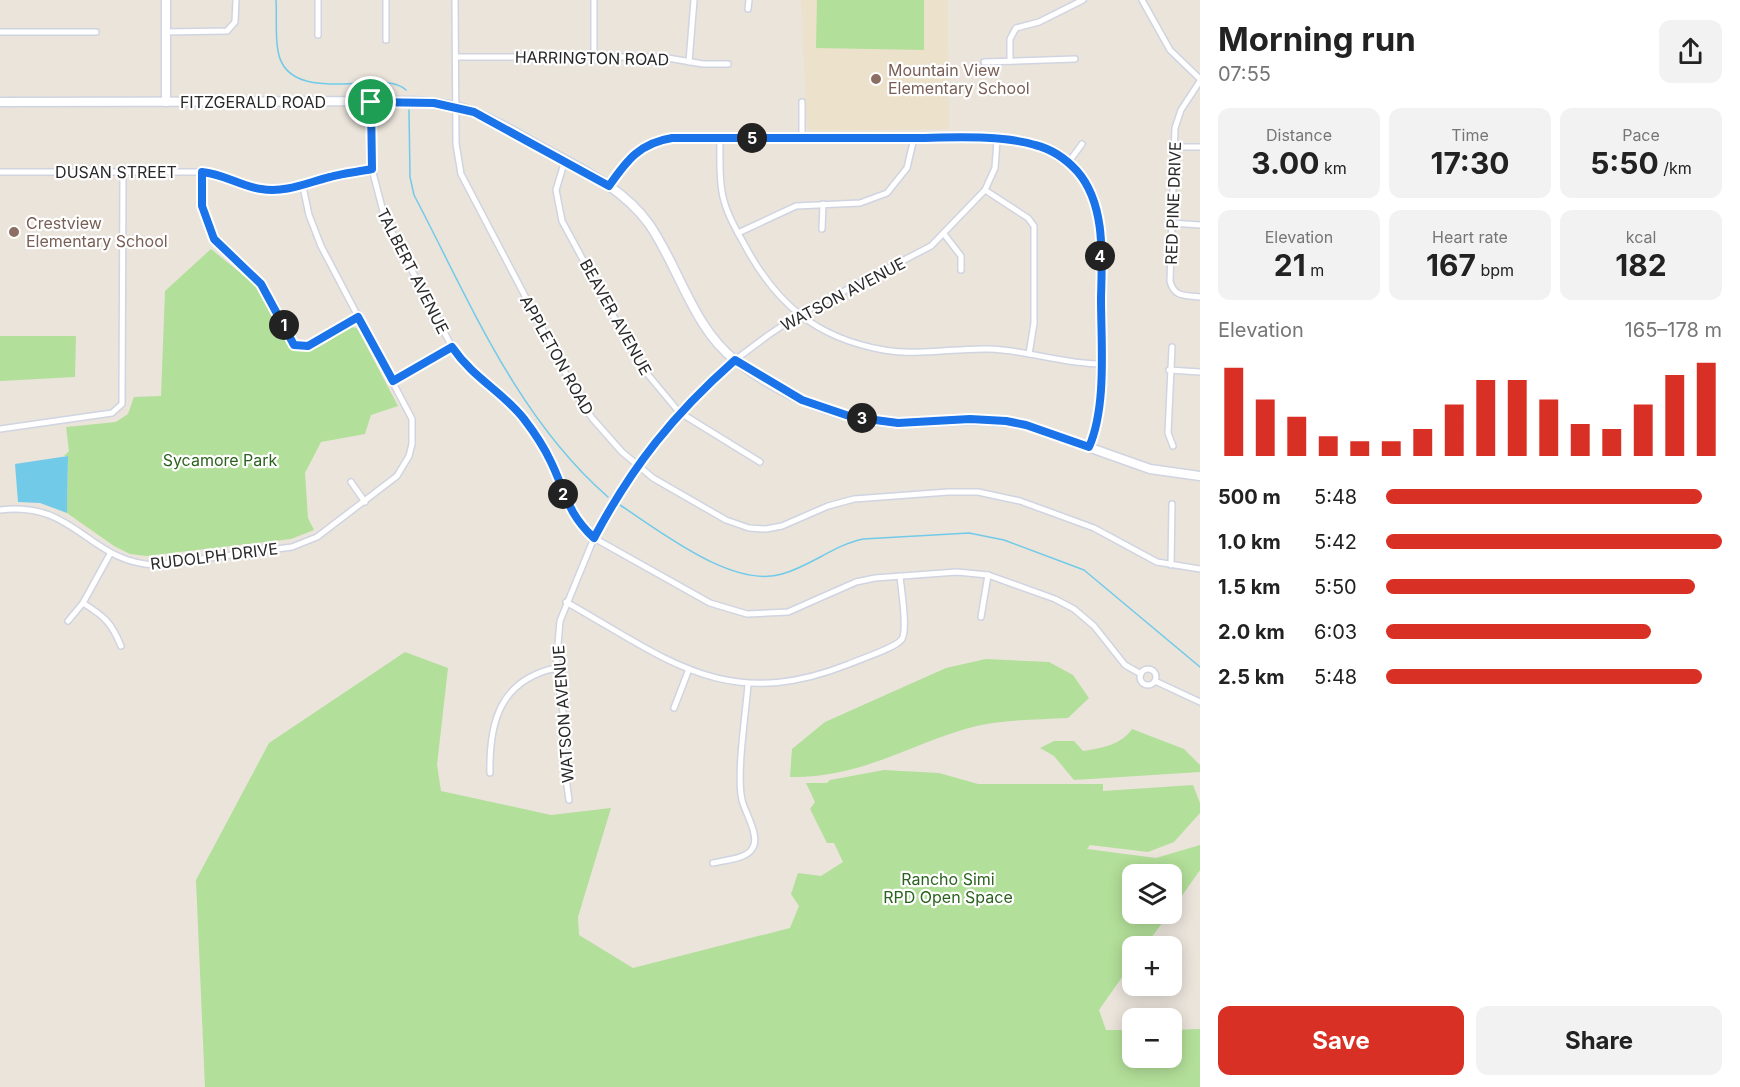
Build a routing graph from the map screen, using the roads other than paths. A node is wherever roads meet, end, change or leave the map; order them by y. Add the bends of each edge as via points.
1 (166, 0) edge
2 (236, 0) edge
3 (318, 0) edge
4 (386, 0) edge
5 (455, 0) edge
6 (594, 0) edge
7 (694, 0) edge
8 (749, 0) edge
9 (1083, 0) edge
10 (1142, 0) edge
11 (748, 9) dead end
12 (0, 32) edge
13 (96, 32) dead end
14 (166, 32) junction
15 (318, 35) dead end
16 (386, 40) dead end
17 (456, 57) junction
18 (594, 57) junction
19 (1075, 59) dead end
20 (1010, 61) junction
21 (689, 62) junction
22 (984, 62) dead end
23 (728, 64) dead end
24 (1200, 80) edge
25 (0, 102) edge
26 (166, 102) junction
27 (371, 102) junction
28 (802, 102) dead end
29 (456, 106) junction
30 (720, 138) junction
31 (802, 138) junction
32 (914, 138) junction
33 (997, 140) junction
34 (1082, 144) dead end
35 (1173, 147) junction
36 (1200, 147) edge
37 (565, 160) junction
38 (1068, 163) junction
39 (372, 169) junction
40 (0, 172) edge
41 (123, 172) junction
42 (202, 172) junction
43 (609, 186) junction
44 (303, 187) junction
45 (985, 190) junction
46 (823, 204) junction
47 (1172, 223) junction
48 (1200, 225) edge
49 (822, 229) dead end
50 (738, 233) junction
51 (944, 234) junction
52 (961, 270) dead end
53 (1200, 297) edge
54 (798, 315) junction
55 (358, 317) junction
56 (452, 347) junction
57 (1172, 347) dead end
58 (1029, 354) junction
59 (735, 360) junction
60 (1101, 364) junction
61 (1169, 370) junction
62 (1200, 372) edge
63 (393, 381) junction
64 (679, 412) junction
65 (0, 429) edge
66 (1173, 446) dead end
67 (1089, 447) junction
68 (760, 462) dead end
69 (637, 465) junction
70 (1200, 476) edge
71 (351, 482) dead end
72 (365, 502) junction
73 (1172, 504) dead end
74 (0, 510) edge
75 (594, 538) junction
76 (110, 554) junction
77 (1171, 565) junction
78 (1200, 569) edge
79 (988, 575) junction
80 (900, 576) junction
81 (566, 602) junction
82 (83, 603) junction
83 (981, 617) dead end
84 (68, 621) dead end
85 (121, 645) dead end
86 (556, 668) junction
87 (689, 669) junction
88 (1141, 674) junction
89 (1155, 681) junction
90 (748, 684) junction
91 (1200, 702) edge
92 (674, 708) dead end
93 (490, 773) dead end
94 (569, 800) dead end
95 (713, 863) dead end

1 - 14 main road
2 - 14 street via 235,22 227,31
3 - 15 street
4 - 16 street
5 - 17 street, APPLETON ROAD
6 - 18 street
7 - 21 street
8 - 11 street
9 - 20 street via 1039,22 1016,28 1010,39
10 - 24 street via 1170,50
12 - 13 street
14 - 26 main road
17 - 18 street, HARRINGTON ROAD
17 - 29 street, APPLETON ROAD
18 - 21 street, HARRINGTON ROAD via 662,57
19 - 20 street
20 - 22 street
21 - 23 street, HARRINGTON ROAD
24 - 35 street, RED PINE DRIVE via 1181,110
25 - 26 main road, FITZGERALD ROAD
26 - 27 main road, FITZGERALD ROAD
27 - 29 main road, FITZGERALD ROAD
27 - 39 street, TALBERT AVENUE
28 - 31 street
29 - 37 main road, FITZGERALD ROAD via 489,118
29 - 69 street, APPLETON ROAD via 457,158 467,189 579,399 606,436
30 - 31 street
30 - 43 street via 672,138 650,143 630,157
30 - 50 street via 722,194
31 - 32 street
32 - 33 street
32 - 46 street via 907,168 887,193 860,203
33 - 38 street via 1036,145
33 - 45 street, WATSON AVENUE via 994,168
34 - 38 street
35 - 36 street
35 - 47 street, RED PINE DRIVE
37 - 43 main road, FITZGERALD ROAD
37 - 64 street, BEAVER AVENUE via 556,190 562,221 640,365
38 - 60 street via 1088,188 1097,214
39 - 44 street, DUSAN STREET
39 - 56 street, TALBERT AVENUE via 385,219
40 - 41 street, DUSAN STREET
41 - 42 street, DUSAN STREET
41 - 65 street via 120,408 112,413
42 - 44 street, DUSAN STREET via 261,189
42 - 55 street via 202,206 214,239 261,284 291,342 299,347 308,346
43 - 59 main road, FITZGERALD ROAD via 631,203 648,224 705,326
44 - 55 street, RUDOLPH DRIVE via 316,235
45 - 51 street, WATSON AVENUE
45 - 58 street via 1034,226 1034,323
46 - 49 street
46 - 50 street via 783,210
47 - 48 street
47 - 53 street, RED PINE DRIVE via 1170,281 1177,293
50 - 54 street via 769,286
51 - 52 street via 961,256
51 - 54 street, WATSON AVENUE via 919,254
54 - 58 street via 838,337 885,350 920,353 988,349
54 - 59 street, WATSON AVENUE
55 - 63 street, RUDOLPH DRIVE
56 - 63 street
56 - 75 street, TALBERT AVENUE via 473,374 524,420 551,462 571,513
57 - 61 street
58 - 60 street
59 - 64 street, WATSON AVENUE
59 - 67 main road, FITZGERALD ROAD via 802,400 852,417 898,423 1006,421
60 - 67 street via 1097,420
61 - 62 street
61 - 66 street via 1168,433
63 - 72 street, RUDOLPH DRIVE via 412,419 412,444 397,476
64 - 68 street, BEAVER AVENUE
64 - 69 street, WATSON AVENUE
67 - 70 main road, FITZGERALD ROAD via 1150,469
69 - 75 street, WATSON AVENUE
69 - 77 street, APPLETON ROAD via 726,520 749,528 782,526 854,499 978,492 1020,501 1094,528 1144,557
71 - 72 street
72 - 76 street, RUDOLPH DRIVE via 317,537 292,547 155,565 132,563
73 - 77 street
74 - 76 street, RUDOLPH DRIVE via 20,508 54,515
75 - 80 street, TALBERT AVENUE via 710,603 747,614 788,612 856,582
75 - 81 street, WATSON AVENUE
76 - 82 street
77 - 78 street, APPLETON ROAD
79 - 80 street, TALBERT AVENUE via 957,572
79 - 83 street
79 - 88 street, TALBERT AVENUE via 1074,609 1094,626 1125,665
80 - 90 street via 904,632 898,644 809,678 780,684
81 - 86 street, WATSON AVENUE via 560,621
81 - 87 street
82 - 84 street
82 - 85 street via 109,621
86 - 93 street via 526,678 502,703 494,726
86 - 94 street, WATSON AVENUE
87 - 90 street via 720,680
87 - 92 street
88 - 89 street via 1145,684
88 - 89 street via 1150,669 1156,675
89 - 91 street
90 - 95 street via 741,792 754,845 746,854

